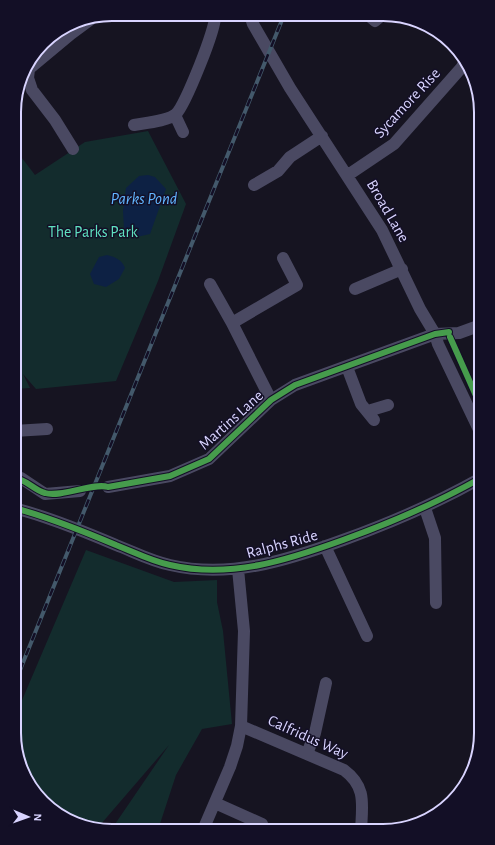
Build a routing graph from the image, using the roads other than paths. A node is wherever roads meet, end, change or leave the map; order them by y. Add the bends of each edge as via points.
1 (215, 21) edge
2 (253, 21) edge
3 (83, 26) edge
4 (34, 65) edge
5 (462, 66) edge
6 (28, 77) edge
7 (175, 115) junction
8 (134, 125) dead end
9 (183, 132) dead end
10 (322, 136) junction
11 (72, 149) dead end
12 (348, 175) junction
13 (254, 185) dead end
14 (283, 258) dead end
15 (402, 269) junction
16 (210, 284) dead end
17 (355, 289) dead end
18 (232, 323) junction
19 (474, 328) edge
20 (435, 334) junction
21 (348, 367) junction
22 (271, 400) junction
23 (388, 405) dead end
24 (474, 419) edge
25 (47, 429) dead end
26 (21, 431) edge
27 (21, 479) edge
28 (474, 482) edge
29 (108, 486) dead end
30 (80, 491) dead end
31 (425, 508) junction
32 (21, 510) edge
33 (325, 546) junction
34 (238, 569) junction
35 (436, 603) dead end
36 (367, 636) dead end
37 (326, 683) dead end
38 (240, 726) junction
39 (307, 754) junction
40 (215, 803) junction
41 (206, 824) edge
42 (262, 824) dead end
43 (361, 824) edge

1 - 7 street via 185,99
2 - 10 street, Broad Lane via 276,65
3 - 4 street
5 - 12 street, Sycamore Rise via 394,144
6 - 11 street via 32,90
7 - 8 street
7 - 9 street
10 - 12 street, Broad Lane
10 - 13 street via 290,157 278,172
12 - 15 street, Broad Lane via 382,230
14 - 18 street via 297,285
15 - 17 street
15 - 20 street, Broad Lane via 420,309
16 - 18 street
18 - 22 street
19 - 20 street, Martins Lane via 459,333
20 - 21 street, Martins Lane
20 - 24 street, Broad Lane
21 - 22 street, Martins Lane via 295,385
21 - 23 street via 361,404 371,415
22 - 29 street, Martins Lane via 210,459 170,476
25 - 26 street
27 - 30 street via 45,494
28 - 31 street, Ralphs Ride
31 - 33 street, Ralphs Ride
31 - 35 street via 435,538
32 - 34 street, Ralphs Ride via 169,565 209,570
33 - 34 street, Ralphs Ride via 269,564
33 - 36 street
34 - 38 street via 244,631
37 - 39 street
38 - 39 street, Calfridus Way
38 - 40 street via 237,746
39 - 43 street, Calfridus Way via 344,770 358,784 362,803
40 - 41 street
40 - 42 street

